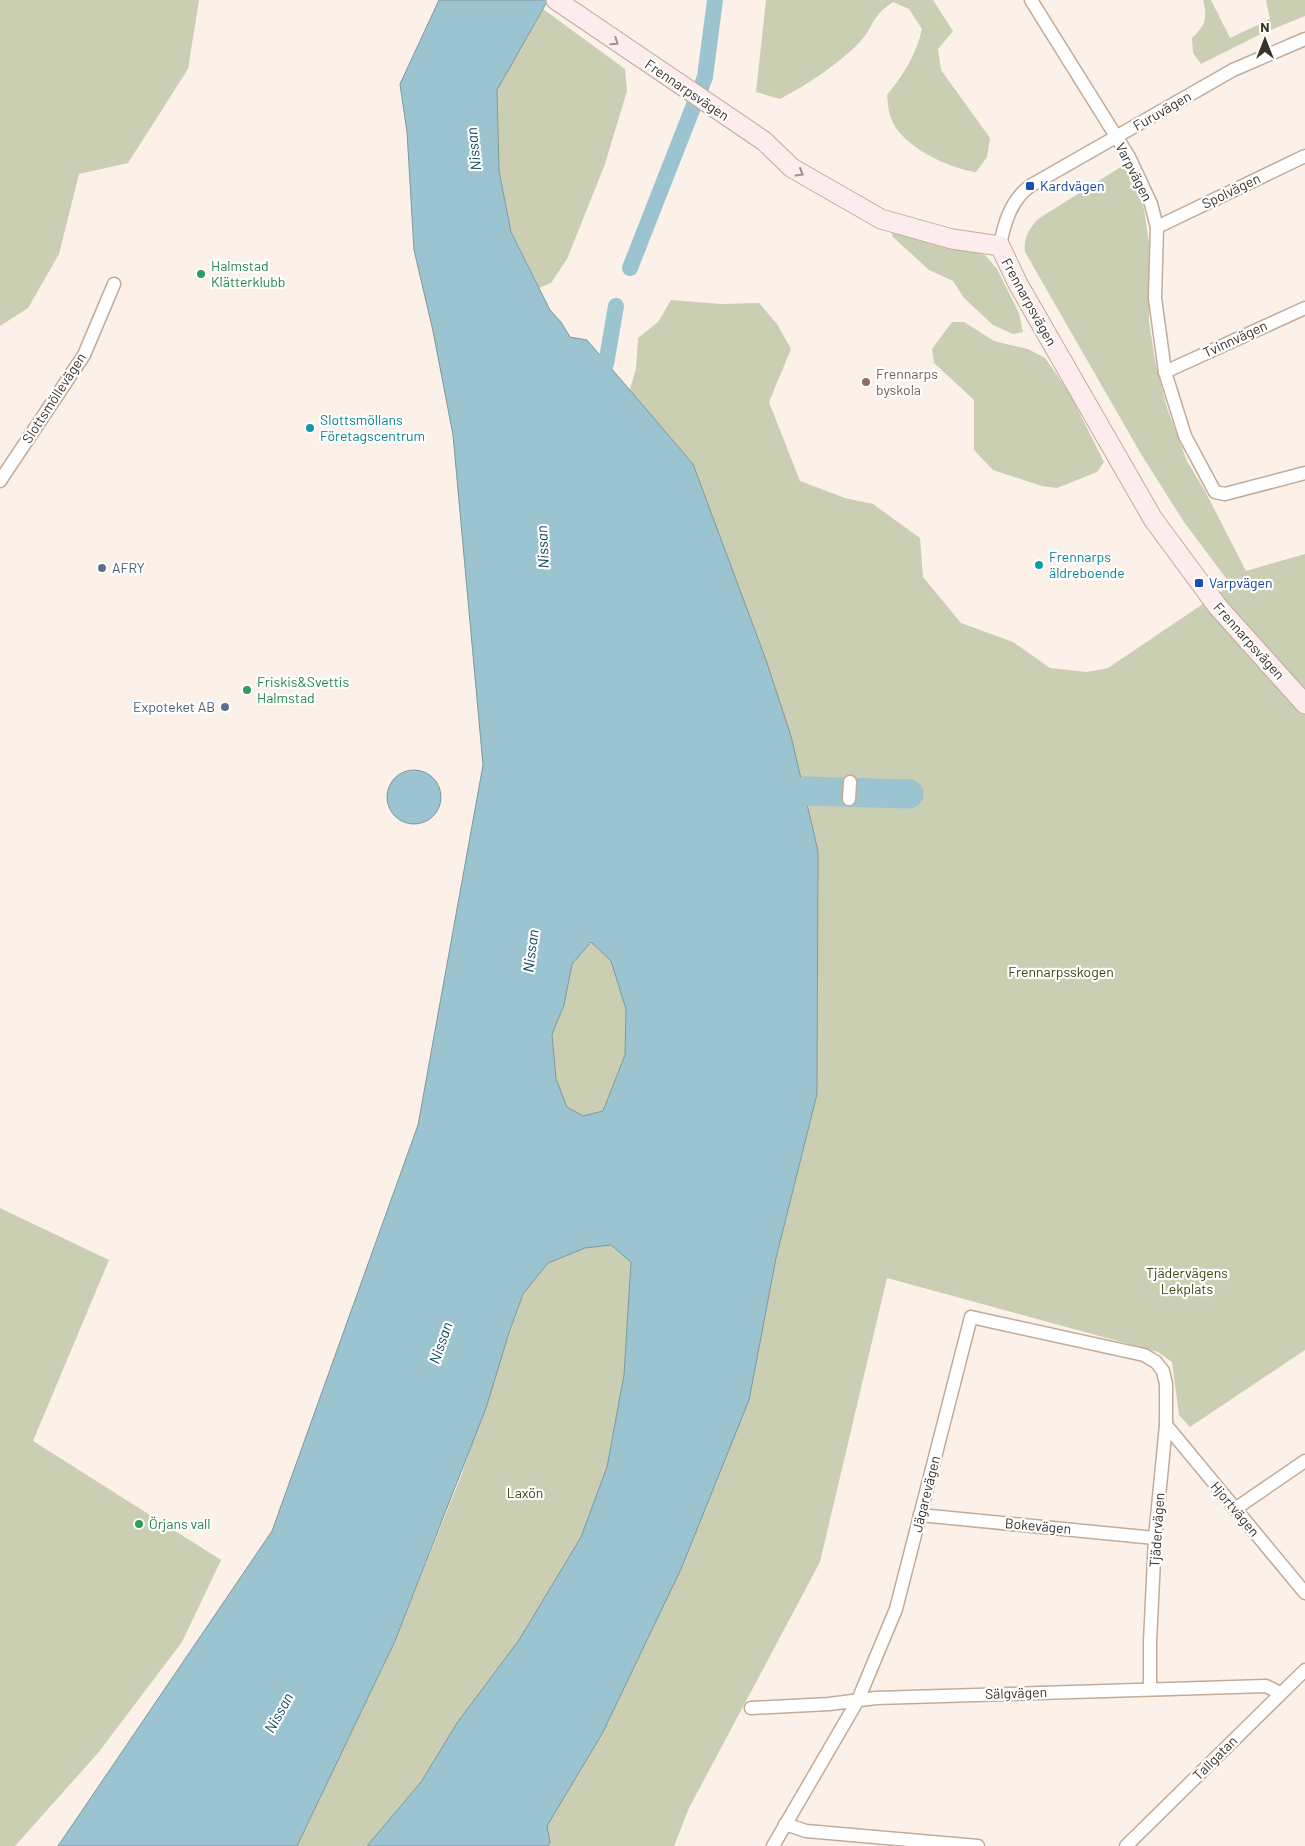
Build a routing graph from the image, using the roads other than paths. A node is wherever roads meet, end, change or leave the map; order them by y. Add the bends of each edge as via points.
1 (556, 0) edge
2 (1031, 0) edge
3 (1305, 39) edge
4 (1117, 138) junction
5 (1305, 156) edge
6 (1157, 226) junction
7 (1000, 246) junction
8 (114, 284) dead end
9 (1305, 308) edge
10 (1165, 372) junction
11 (1305, 473) edge
12 (0, 481) edge
13 (1305, 704) edge
14 (850, 782) dead end
15 (850, 799) dead end
16 (1164, 1372) joint
17 (1166, 1425) junction
18 (1305, 1461) edge
19 (1235, 1509) junction
20 (920, 1515) junction
21 (1155, 1538) junction
22 (1305, 1593) edge
23 (1305, 1670) edge
24 (1150, 1689) junction
25 (1280, 1693) junction
26 (858, 1700) junction
27 (751, 1708) dead end
28 (785, 1824) junction
29 (773, 1846) edge
30 (978, 1846) edge
31 (1126, 1846) edge

1 -> 7 street, Frennarpsvägen via 764,141 792,168 881,219 952,239
2 - 4 street
3 - 4 street, Furuvägen via 1233,70
4 - 6 street, Varpvägen via 1142,180
4 - 7 street, Furuvägen via 1022,192 1003,228
5 - 6 street, Spolvägen
6 - 10 street, Varpvägen via 1156,298
7 - 13 street, Frennarpsvägen via 1022,292 1153,519 1218,606
8 - 12 street, Slottsmöllevägen via 84,355
9 - 10 street, Tvinnvägen
10 - 11 street, Varpvägen via 1185,436 1215,492 1225,494
14 - 15 street
16 - 17 street, Tjädervägen
16 - 20 street, Jägarevägen via 1144,1355 971,1317
17 - 19 street, Hjortvägen
17 - 21 street, Tjädervägen
18 - 19 street
19 - 22 street, Hjortvägen
20 - 21 street, Bokevägen
20 - 26 street, Jägarevägen via 896,1609
21 - 24 street, Tjädervägen
23 - 25 street, Tallgatan
24 - 25 street, Sälgvägen via 1266,1686
24 - 26 street, Sälgvägen
25 - 31 street, Tallgatan
26 - 27 street, Sälgvägen
26 - 28 street, Jägarevägen
28 - 29 street, Jägarevägen
28 - 30 street via 806,1831

